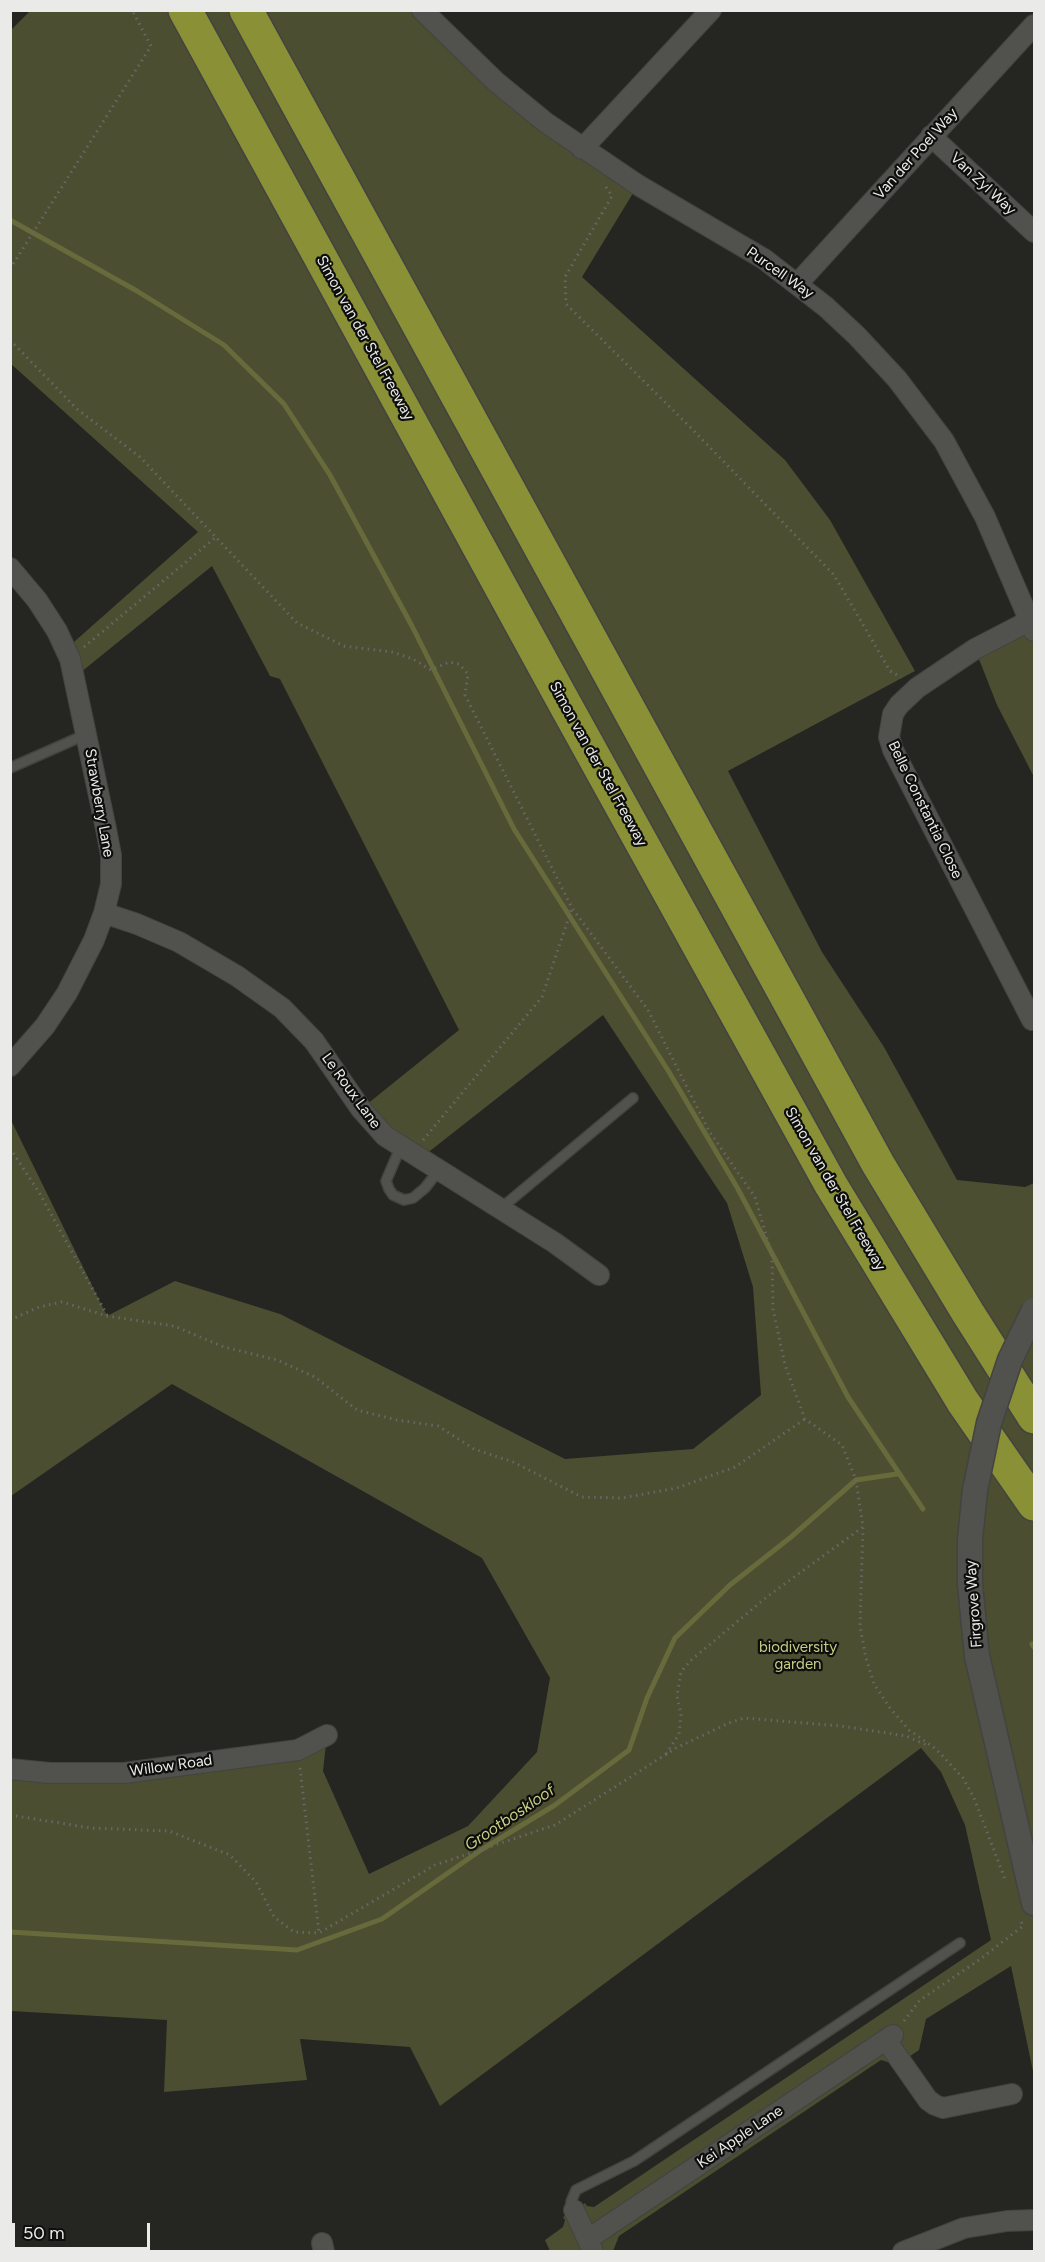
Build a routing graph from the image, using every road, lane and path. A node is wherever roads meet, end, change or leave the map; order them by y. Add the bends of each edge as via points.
1 (132, 10) edge
2 (185, 10) edge
3 (246, 10) edge
4 (257, 10) edge
5 (422, 10) edge
6 (711, 10) edge
7 (1035, 25) edge
8 (277, 66) junction
9 (932, 136) junction
10 (582, 149) junction
11 (606, 187) dead end
12 (1035, 232) edge
13 (10, 269) edge
14 (798, 283) junction
15 (10, 340) edge
16 (216, 537) junction
17 (14, 577) edge
18 (1032, 626) edge
19 (70, 659) junction
20 (917, 688) junction
21 (87, 734) junction
22 (10, 768) edge
23 (572, 908) junction
24 (104, 913) junction
25 (1032, 1020) dead end
26 (10, 1066) edge
27 (633, 1098) dead end
28 (10, 1148) edge
29 (407, 1150) junction
30 (439, 1170) junction
31 (500, 1209) junction
32 (599, 1275) dead end
33 (1035, 1310) edge
34 (107, 1316) junction
35 (10, 1320) edge
36 (1035, 1417) edge
37 (805, 1419) junction
38 (1035, 1504) edge
39 (863, 1527) junction
40 (327, 1735) dead end
41 (936, 1749) junction
42 (298, 1750) junction
43 (665, 1755) junction
44 (10, 1769) edge
45 (10, 1815) edge
46 (991, 1824) dead end
47 (985, 1826) junction
48 (1006, 1881) dead end
49 (1027, 1909) edge
50 (319, 1933) junction
51 (960, 1944) dead end
52 (890, 2038) junction
53 (1012, 2094) dead end
54 (574, 2210) joint
55 (1035, 2220) edge
56 (590, 2245) edge
57 (903, 2252) edge

1 - 13 path via 151,46
2 - 38 highway, Simon van der Stel Freeway via 831,1185 963,1402
3 - 8 highway
4 - 8 highway
5 - 10 street, Purcell Way via 495,81
6 - 10 street
7 - 9 street, Van der Poel Way
8 - 36 highway via 878,1164
9 - 12 street, Van Zyl Way
9 - 14 street, Van der Poel Way
10 - 14 street, Purcell Way
11 - 20 path via 612,196 566,277 566,304 834,575 890,671
14 - 18 street, Purcell Way via 897,379 944,441 985,518
15 - 16 path via 77,409 140,457
16 - 19 path
16 - 23 path via 297,623 344,646 392,652 431,670 449,662 459,664 468,675 465,695
17 - 19 street, Strawberry Lane via 37,600
18 - 20 street, Belle Constantia Close via 975,649
19 - 21 street, Strawberry Lane
20 - 25 street, Belle Constantia Close via 893,714 889,737 893,750
21 - 22 lane
21 - 24 street, Strawberry Lane via 111,855 111,884
23 - 29 path via 542,998
23 - 37 path via 648,1010 709,1131 755,1197 772,1256 773,1309 785,1365
24 - 26 street, Strawberry Lane via 67,993
24 - 29 street, Le Roux Lane via 179,942 282,1008 314,1041 384,1136
27 - 31 lane
28 - 34 path
29 - 30 street, Le Roux Lane
29 - 30 lane via 386,1181 398,1198 417,1196
30 - 31 street, Le Roux Lane
31 - 32 street, Le Roux Lane
33 - 49 street, Firgrove Way, bridge via 1011,1360 989,1423 975,1490 970,1540 970,1593 977,1656
34 - 35 path via 62,1302
34 - 37 path via 174,1326 224,1347 277,1360 315,1377 357,1410 438,1426 474,1449 513,1462 582,1497 622,1498 677,1488 735,1467
37 - 39 path via 842,1445 856,1480
39 - 41 path via 860,1626 874,1684 909,1730
39 - 43 path via 768,1596 686,1666 676,1696 681,1714 679,1734
40 - 42 street, Willow Road
41 - 43 path via 906,1736 874,1730 744,1718
41 - 47 path via 963,1778
42 - 44 street, Willow Road via 124,1773
42 - 50 path
43 - 50 path via 555,1825 435,1865
45 - 50 path via 91,1828 169,1831 230,1855 256,1882 274,1917 294,1932
46 - 47 path
47 - 48 path
49 - 52 path via 1023,1926 920,2000
51 - 54 lane via 634,2161 576,2190 572,2196
52 - 53 street via 928,2100 935,2105 943,2108
52 - 56 street, Kei Apple Lane
54 - 56 street
55 - 57 street via 964,2228

